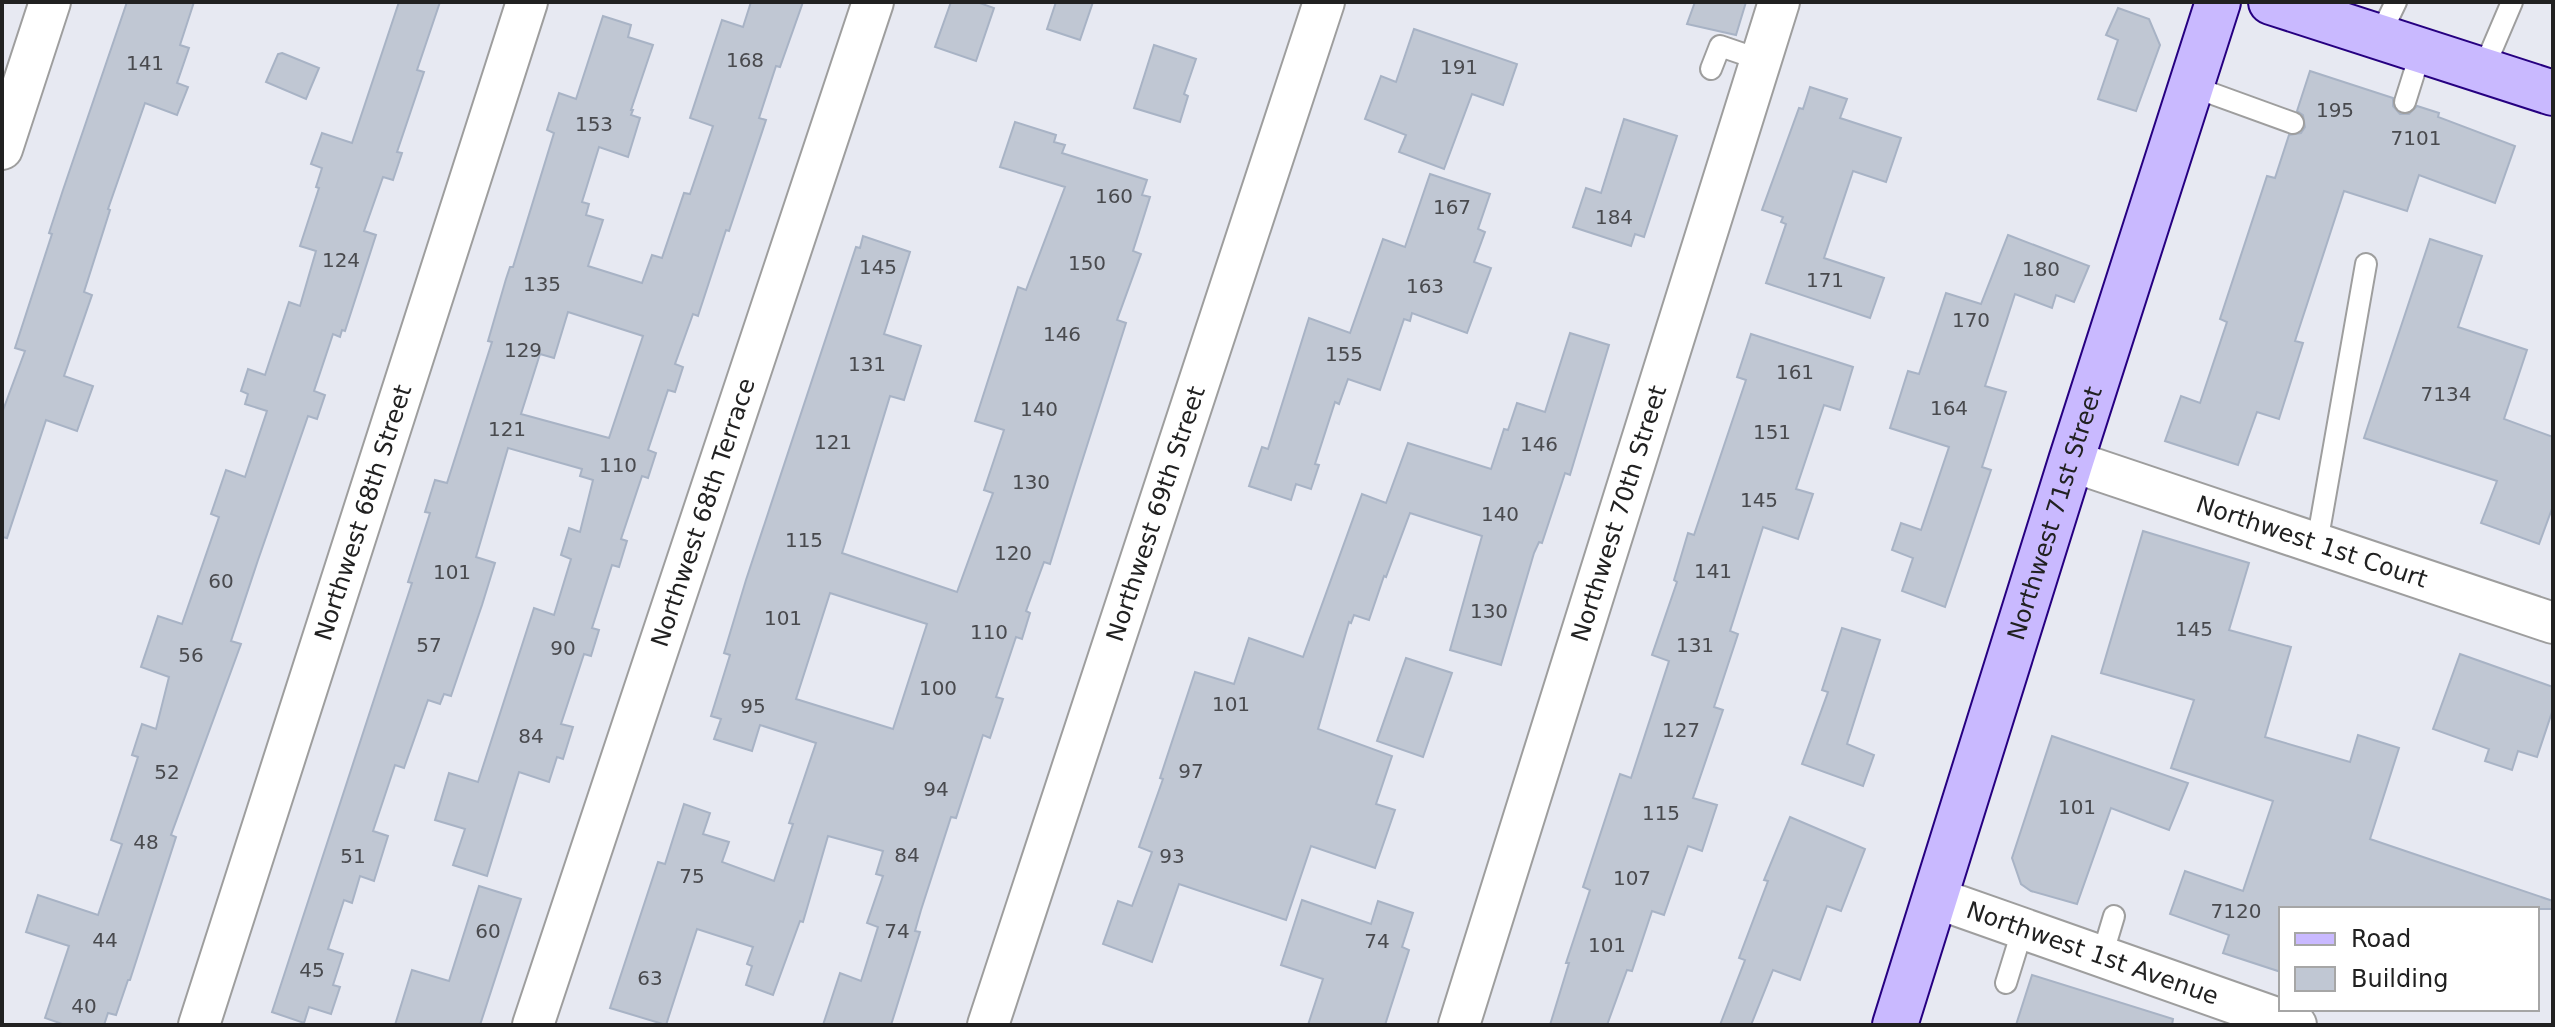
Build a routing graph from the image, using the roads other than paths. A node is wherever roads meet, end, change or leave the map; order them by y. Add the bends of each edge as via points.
1 (50, 2) edge
2 (527, 2) edge
3 (873, 2) edge
4 (1324, 2) edge
5 (1779, 2) edge
6 (2218, 2) edge
7 (2271, 2) edge
8 (2512, 2) edge
9 (2388, 20) edge
10 (2421, 51) junction
11 (1761, 60) junction
12 (1711, 69) dead end
13 (2483, 70) junction
14 (2191, 86) junction
15 (2553, 93) edge
16 (2405, 102) dead end
17 (2293, 123) dead end
18 (2, 149) edge
19 (2366, 264) dead end
20 (2071, 461) junction
21 (2317, 543) junction
22 (2553, 623) edge
23 (1936, 898) junction
24 (2114, 916) dead end
25 (2023, 928) junction
26 (2102, 956) junction
27 (2006, 983) dead end
28 (199, 1025) edge
29 (533, 1025) edge
30 (988, 1025) edge
31 (1459, 1025) edge
32 (1895, 1025) edge
33 (2296, 1025) edge

1 - 18 street
2 - 28 street, Northwest 68th Street
3 - 29 street, Northwest 68th Terrace
4 - 30 street, Northwest 69th Street
5 - 11 street, Northwest 70th Street
6 - 14 street, Northwest 71st Street
7 - 9 street
8 - 13 lane
9 - 10 street
10 - 13 street
10 - 16 lane
11 - 12 lane via 1720,46
11 - 31 street, Northwest 70th Street
13 - 15 street
14 - 17 lane
14 - 20 street, Northwest 71st Street
19 - 21 lane
20 - 21 street, Northwest 1st Court
20 - 23 street, Northwest 71st Street
21 - 22 street, Northwest 1st Court
23 - 25 street, Northwest 1st Avenue
23 - 32 street, Northwest 71st Street
24 - 26 lane
25 - 26 street, Northwest 1st Avenue
25 - 27 lane
26 - 33 street, Northwest 1st Avenue

